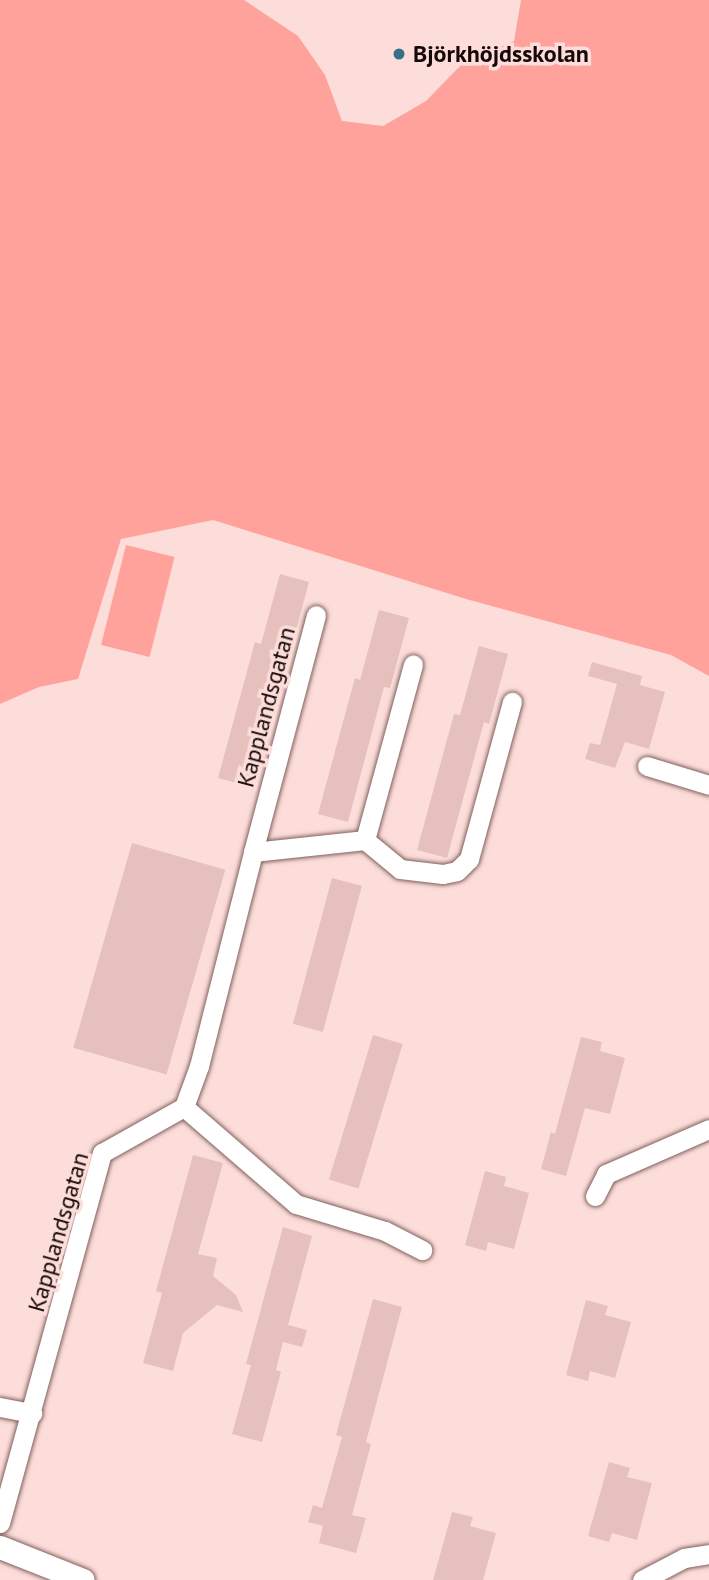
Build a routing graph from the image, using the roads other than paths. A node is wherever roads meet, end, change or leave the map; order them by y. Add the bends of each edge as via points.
1 (316, 615) dead end
2 (413, 664) dead end
3 (512, 702) dead end
4 (647, 766) dead end
5 (709, 785) edge
6 (365, 840) junction
7 (254, 852) junction
8 (184, 1107) junction
9 (709, 1129) edge
10 (595, 1196) dead end
11 (422, 1250) dead end
12 (0, 1406) edge
13 (32, 1413) junction
14 (0, 1523) edge
15 (0, 1548) edge
16 (709, 1554) edge
17 (83, 1580) edge
18 (642, 1580) edge

1 - 7 street, Kapplandsgatan
2 - 6 street
3 - 6 street via 470,859 457,871 443,874 400,869
4 - 5 street
6 - 7 street
7 - 8 street, Kapplandsgatan via 199,1066
8 - 11 street via 296,1204 385,1231
8 - 13 street, Kapplandsgatan via 102,1153
9 - 10 street via 606,1174
12 - 13 street
13 - 14 street, Kapplandsgatan
15 - 17 street
16 - 18 street via 684,1558

